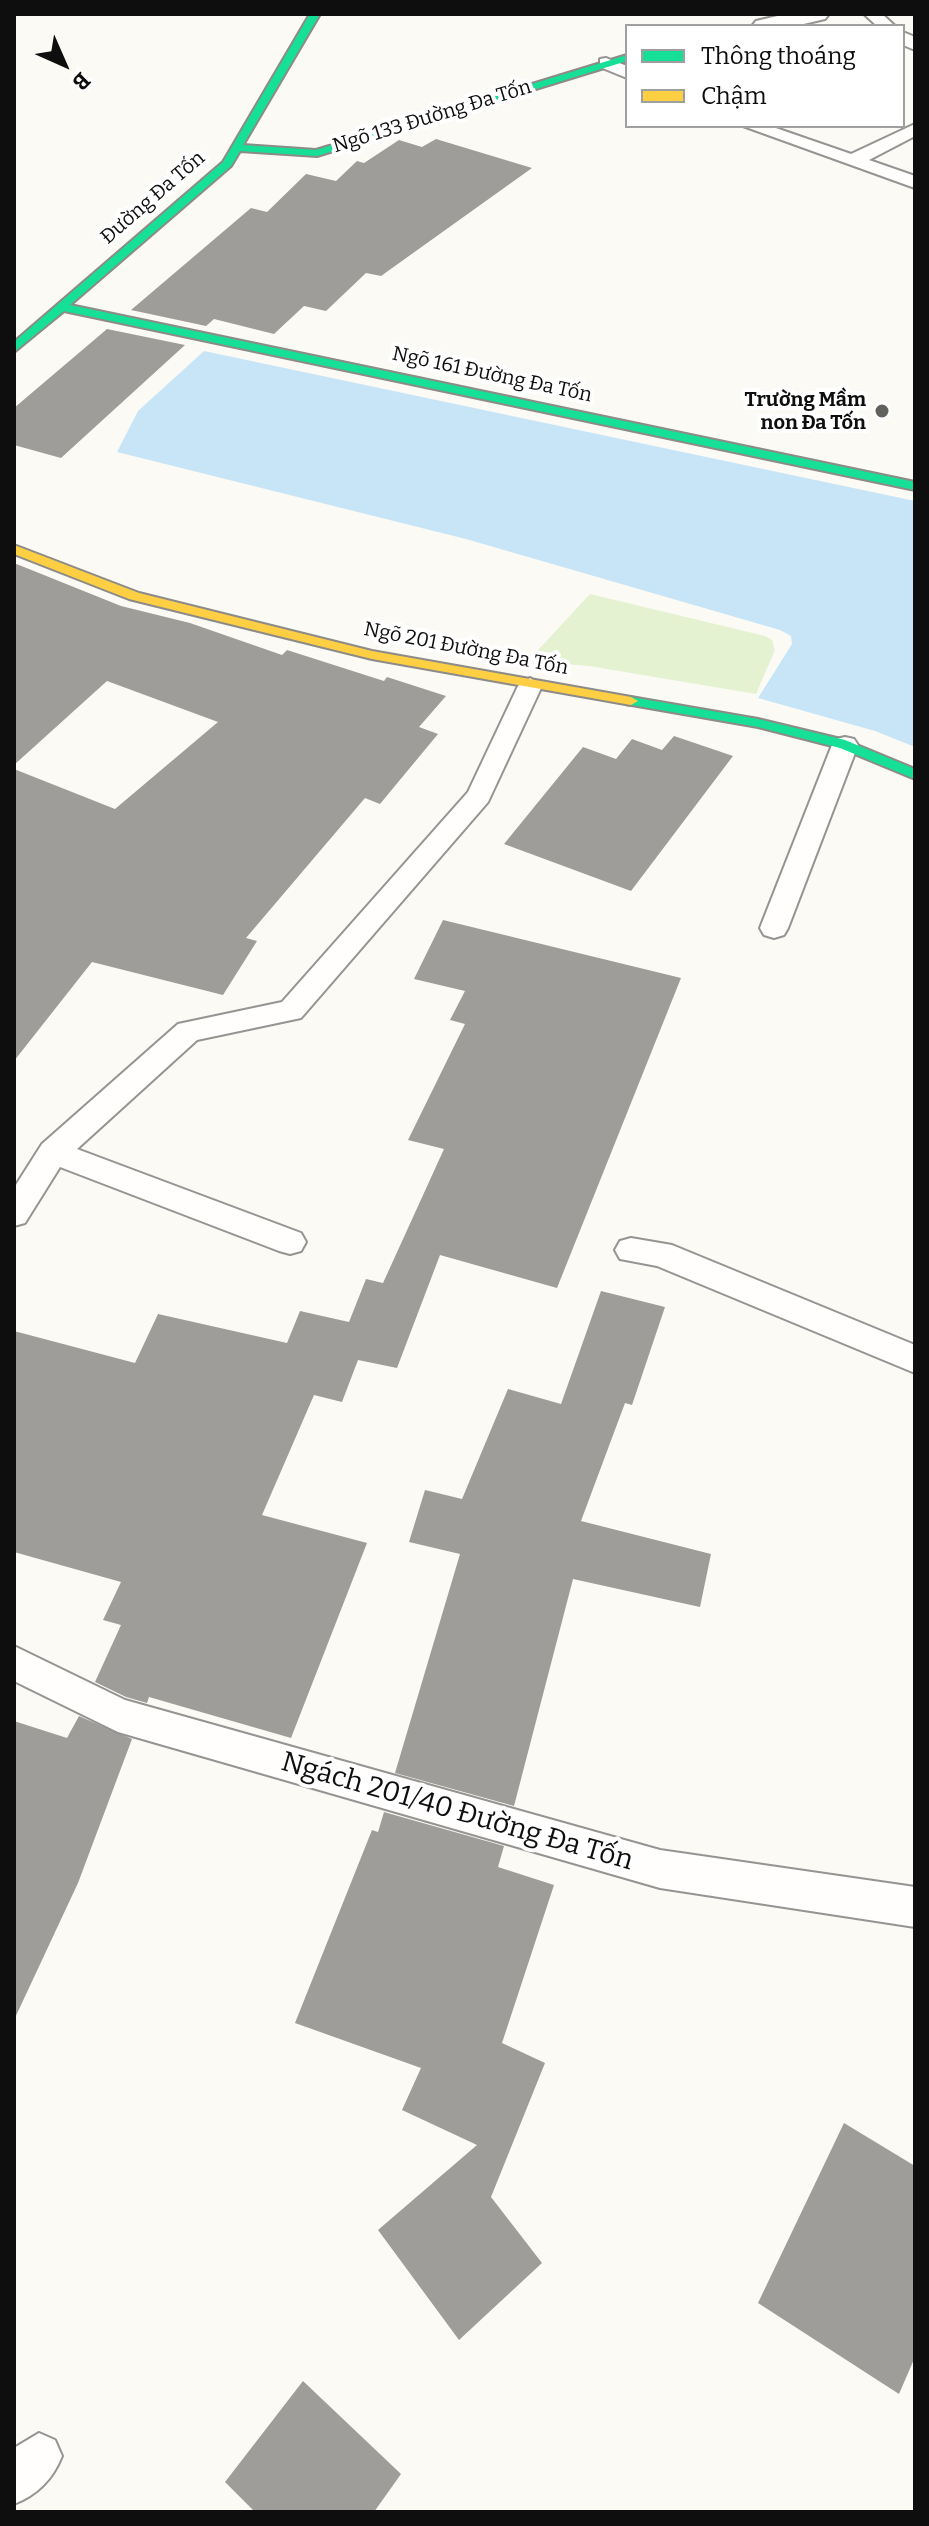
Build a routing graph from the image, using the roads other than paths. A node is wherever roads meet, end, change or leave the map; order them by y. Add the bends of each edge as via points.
1 (315, 14) edge
2 (817, 14) edge
3 (773, 24) edge
4 (625, 58) edge
5 (606, 63) junction
6 (625, 72) edge
7 (758, 128) edge
8 (915, 129) edge
9 (235, 148) junction
10 (852, 161) junction
11 (915, 182) edge
12 (61, 307) junction
13 (14, 348) edge
14 (915, 486) edge
15 (14, 549) edge
16 (530, 686) junction
17 (845, 745) junction
18 (915, 774) edge
19 (774, 928) dead end
20 (53, 1152) junction
21 (14, 1214) edge
22 (290, 1242) dead end
23 (631, 1250) dead end
24 (915, 1359) edge
25 (14, 1663) edge
26 (915, 1907) edge

1 - 9 street, Đường Đa Tốn
2 - 3 street
4 - 5 street, Ngõ 133 Đường Đa Tốn
5 - 6 lane
5 - 9 street, Ngõ 133 Đường Đa Tốn via 317,153
7 - 10 lane
8 - 10 lane
9 - 12 street, Đường Đa Tốn via 227,164
10 - 11 lane
12 - 13 street, Đường Đa Tốn
12 - 14 street, Ngõ 161 Đường Đa Tốn
15 - 16 street, Ngõ 201 Đường Đa Tốn via 134,596 372,655
16 - 17 street, Ngõ 201 Đường Đa Tốn via 758,723
16 - 20 lane via 479,796 291,1011 188,1031
17 - 18 street, Ngõ 201 Đường Đa Tốn
17 - 19 lane
20 - 21 lane
20 - 22 lane
23 - 24 lane via 661,1254
25 - 26 lane, Ngách 201/40 Đường Đa Tốn via 118,1715 660,1869

